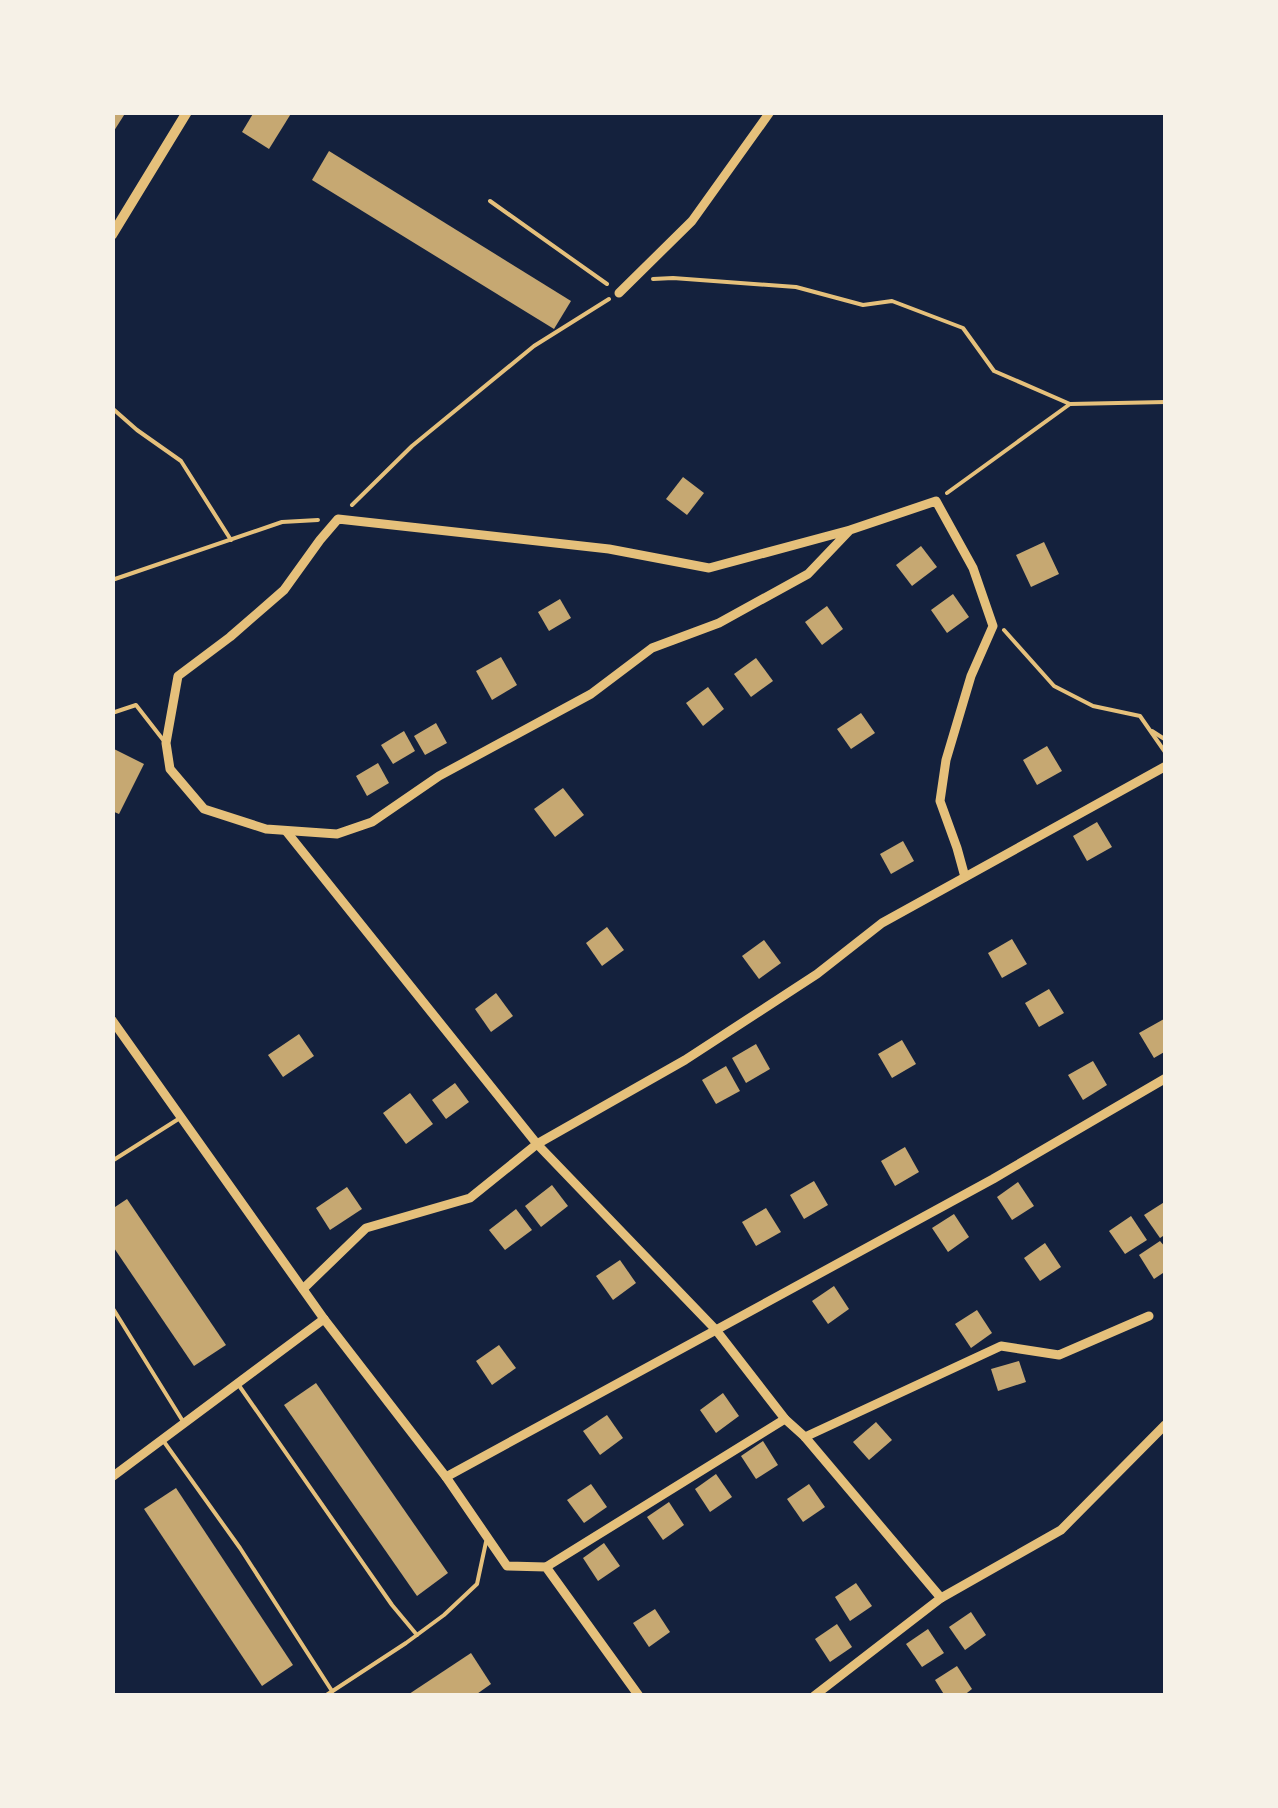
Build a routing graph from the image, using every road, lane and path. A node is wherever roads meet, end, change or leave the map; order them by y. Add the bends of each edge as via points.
1 (187, 112) edge
2 (770, 112) edge
3 (490, 201) dead end
4 (112, 234) edge
5 (619, 292) junction
6 (1166, 402) edge
7 (1070, 404) junction
8 (112, 408) edge
9 (936, 502) junction
10 (338, 519) junction
11 (850, 530) junction
12 (231, 540) junction
13 (112, 580) edge
14 (989, 616) junction
15 (112, 713) edge
16 (1148, 729) junction
17 (1166, 740) edge
18 (166, 743) junction
19 (1166, 753) edge
20 (1166, 766) edge
21 (286, 831) junction
22 (964, 877) junction
23 (112, 1020) edge
24 (1166, 1078) edge
25 (182, 1117) junction
26 (536, 1144) junction
27 (112, 1161) edge
28 (303, 1289) junction
29 (112, 1306) edge
30 (1148, 1316) dead end
31 (324, 1318) junction
32 (716, 1330) junction
33 (237, 1383) junction
34 (785, 1419) junction
35 (184, 1423) junction
36 (1164, 1425) edge
37 (806, 1437) junction
38 (162, 1439) junction
39 (112, 1476) edge
40 (446, 1478) junction
41 (487, 1537) junction
42 (546, 1567) junction
43 (941, 1598) junction
44 (417, 1635) junction
45 (332, 1691) junction
46 (325, 1696) edge
47 (638, 1696) edge
48 (814, 1696) edge

1 - 4 street
2 - 5 street via 692,221
3 - 5 path
5 - 7 path via 638,281 673,278 796,286 863,306 892,301 963,328 994,371
5 - 10 path via 534,346 412,446
6 - 7 path
7 - 9 path
8 - 12 path via 180,461
9 - 11 street
9 - 14 street via 973,568
10 - 11 street via 610,549 709,568
10 - 12 path via 282,522
10 - 18 street via 284,590 178,676
11 - 21 street via 808,574 719,623 652,648 591,694 439,776 372,822 337,834
12 - 13 path
14 - 16 path via 1054,686 1092,706 1140,716
14 - 22 street via 993,626 971,676 940,801
15 - 18 lane via 136,705
16 - 17 path
16 - 19 path
18 - 21 street via 170,770 204,809
20 - 22 street
21 - 26 street
22 - 26 street via 882,923 685,1060
23 - 25 street
24 - 32 street
25 - 27 lane
25 - 28 street
26 - 28 street via 470,1198 366,1228
26 - 32 street
28 - 31 street
29 - 35 lane
30 - 37 street via 1059,1356 1002,1346
31 - 33 street
31 - 40 street
32 - 34 street
32 - 40 street
33 - 35 street
33 - 44 lane
34 - 37 street
34 - 42 street
35 - 38 street
36 - 43 street via 1062,1530
37 - 43 street
38 - 39 street
38 - 45 lane
40 - 41 street
41 - 42 street via 506,1566
41 - 44 lane via 477,1584
42 - 47 street
43 - 48 street
44 - 45 lane
45 - 46 lane

